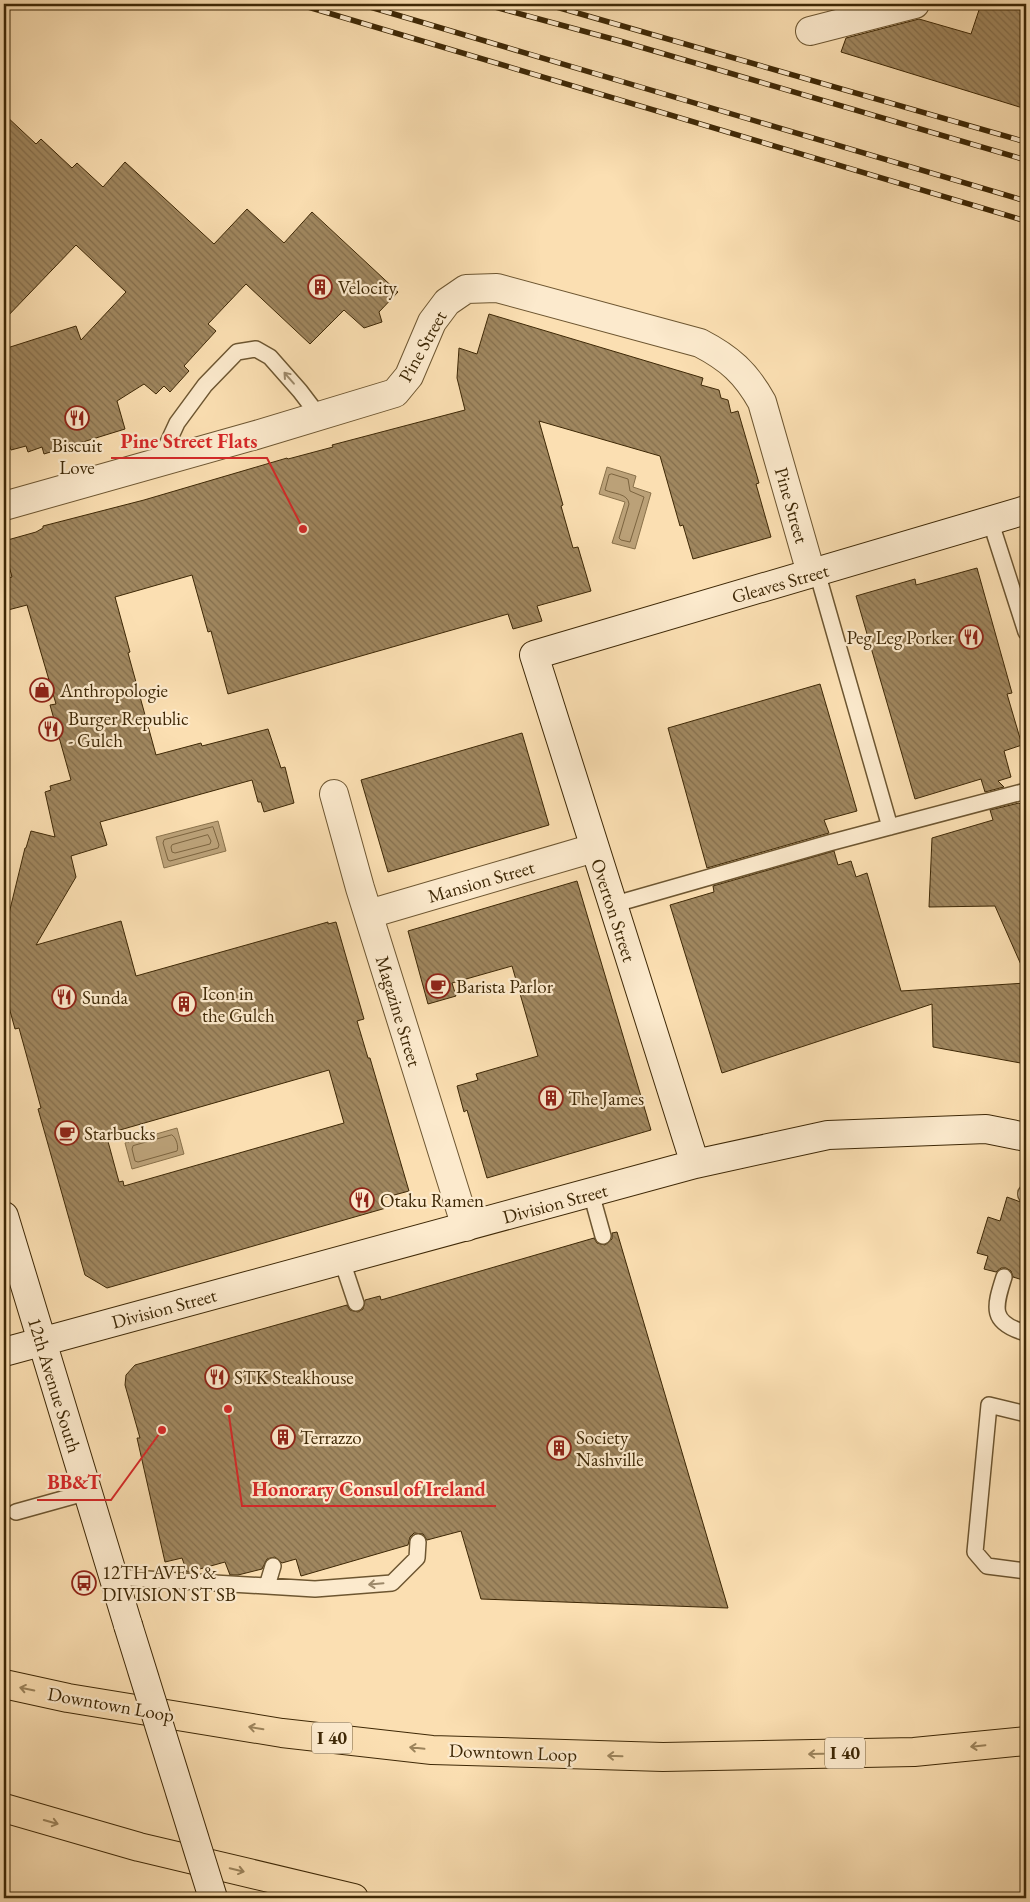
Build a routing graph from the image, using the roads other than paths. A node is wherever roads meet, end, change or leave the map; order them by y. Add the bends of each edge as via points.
1 (915, 4) edge
2 (887, 7) edge
3 (810, 31) dead end
4 (319, 416) junction
5 (159, 462) junction
6 (4, 506) edge
7 (1026, 510) edge
8 (990, 520) junction
9 (814, 573) junction
10 (1026, 632) edge
11 (534, 656) joint
12 (1026, 791) edge
13 (334, 794) dead end
14 (890, 827) junction
15 (594, 848) junction
16 (612, 905) junction
17 (368, 914) junction
18 (1026, 1137) edge
19 (695, 1164) junction
20 (591, 1192) junction
21 (4, 1216) edge
22 (466, 1227) junction
23 (602, 1236) dead end
24 (342, 1261) junction
25 (1004, 1276) dead end
26 (356, 1303) dead end
27 (1026, 1333) edge
28 (41, 1342) junction
29 (4, 1352) edge
30 (1026, 1414) edge
31 (88, 1492) junction
32 (16, 1512) dead end
33 (418, 1542) dead end
34 (273, 1566) dead end
35 (1026, 1571) edge
36 (114, 1576) junction
37 (267, 1586) junction
38 (4, 1684) edge
39 (1026, 1741) edge
40 (4, 1808) edge
41 (213, 1898) edge
42 (354, 1898) edge

1 - 2 main road
2 - 3 main road
4 - 5 main road, Pine Street
4 -> 5 lane via 270,357 256,349 237,352 205,385 177,423
4 - 9 main road, Pine Street via 395,393 409,376 432,322 447,302 466,290 497,288 700,344 723,355 743,373 762,402
5 - 6 main road, Pine Street
7 - 8 main road, Gleaves Street
8 - 9 main road, Gleaves Street
8 - 10 lane
9 - 11 main road, Gleaves Street
9 - 14 lane
11 - 15 main road, Overton Street
12 - 14 lane
13 - 17 main road, Magazine Street
14 - 16 lane
15 - 16 main road, Overton Street
15 - 17 main road, Mansion Street
16 - 19 main road, Overton Street
17 - 22 main road, Magazine Street
18 - 19 main road, Division Street via 986,1129 828,1135
19 - 20 main road, Division Street
20 - 22 main road, Division Street
20 - 23 lane
21 - 28 main road, 12th Avenue South
22 - 24 main road, Division Street
24 - 26 lane
24 - 28 main road, Division Street
25 - 27 lane via 996,1299 999,1317 1004,1324
28 - 29 main road, Division Street
28 - 31 main road, 12th Avenue South
30 - 35 lane via 989,1405 975,1552 987,1566
31 - 32 lane
31 - 36 main road, 12th Avenue South
33 -> 37 lane via 417,1558 392,1583 315,1589
34 - 37 lane
36 - 37 lane
36 - 41 main road, 12th Avenue South, bridge
39 -> 38 highway, Downtown Loop / I 40 via 914,1752 664,1757 432,1750 282,1733 68,1698
40 -> 42 highway via 139,1847

